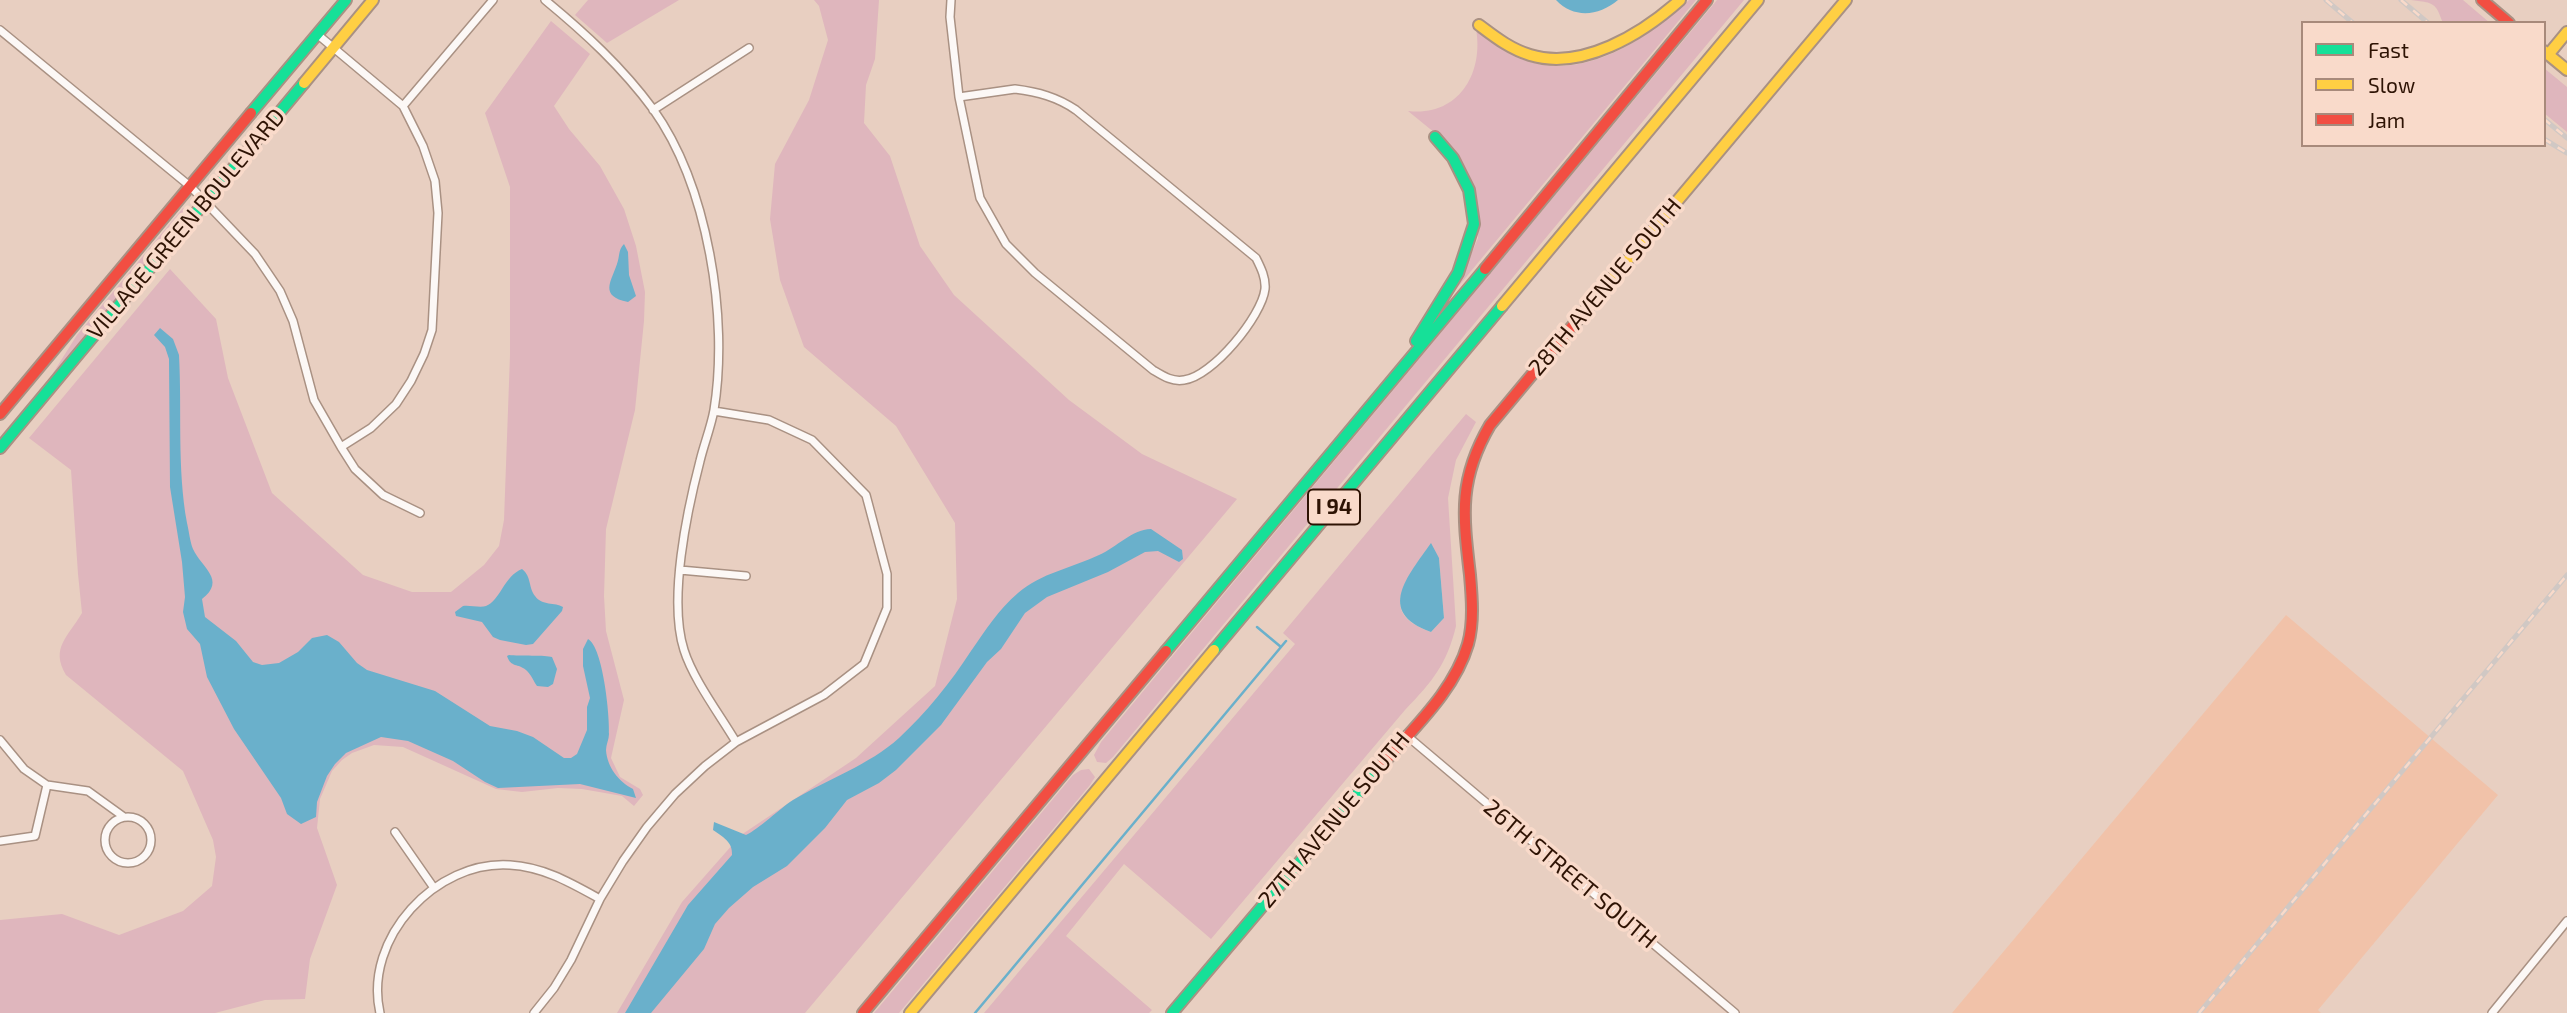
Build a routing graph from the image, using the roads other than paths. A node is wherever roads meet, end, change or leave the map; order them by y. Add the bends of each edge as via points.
1 (346, 0) edge
2 (373, 0) edge
3 (493, 0) edge
4 (545, 0) edge
5 (951, 0) edge
6 (1680, 0) edge
7 (1707, 0) edge
8 (1758, 0) edge
9 (1846, 0) edge
10 (2482, 0) edge
11 (2508, 21) edge
12 (1479, 25) dead end
13 (0, 30) edge
14 (2567, 32) edge
15 (317, 34) junction
16 (334, 48) junction
17 (749, 48) dead end
18 (2546, 53) edge
19 (2567, 70) edge
20 (959, 97) junction
21 (403, 106) junction
22 (653, 110) junction
23 (1435, 137) dead end
24 (191, 187) junction
25 (205, 200) junction
26 (1384, 391) junction
27 (714, 411) junction
28 (0, 414) edge
29 (341, 447) junction
30 (0, 448) edge
31 (420, 513) dead end
32 (680, 570) junction
33 (746, 576) dead end
34 (1472, 614) joint
35 (1406, 735) junction
36 (0, 740) edge
37 (736, 742) junction
38 (47, 785) junction
39 (124, 817) junction
40 (396, 832) dead end
41 (0, 841) edge
42 (434, 887) junction
43 (600, 899) junction
44 (2566, 923) edge
45 (380, 1013) edge
46 (534, 1013) edge
47 (863, 1013) edge
48 (910, 1013) edge
49 (1172, 1013) edge
50 (1735, 1013) edge
51 (2492, 1013) edge

1 - 15 main road, VILLAGE GREEN BOULEVARD
2 - 16 main road, VILLAGE GREEN BOULEVARD
3 - 21 street
4 - 22 street via 598,44
5 - 20 street
6 - 12 main road via 1622,41 1573,59 1532,56 1507,46
7 - 26 main road, I 94
8 - 48 main road, I 94
9 - 34 main road, 28TH AVENUE SOUTH via 1485,433 1472,461 1464,501
10 - 11 main road
13 - 24 street
14 - 18 main road
15 - 16 street
15 - 24 main road, VILLAGE GREEN BOULEVARD
16 - 21 street
16 - 25 main road, VILLAGE GREEN BOULEVARD
17 - 22 street
18 - 19 main road
20 - 20 street via 1015,89 1062,101 1256,258 1264,273 1263,300 1211,369 1181,381 1153,370 1018,258 980,198
21 - 29 street via 435,181 438,213 432,330 396,404 371,428
22 - 27 street via 683,163 716,289 720,344
23 - 26 main road via 1453,158 1469,190 1474,224 1458,273
24 - 25 street
24 - 28 main road, VILLAGE GREEN BOULEVARD
25 - 29 street via 255,254 280,291 314,400
25 - 30 main road, VILLAGE GREEN BOULEVARD
26 - 47 main road, I 94
27 - 32 street via 690,506
27 - 37 street via 769,420 812,440 866,495 887,575 887,608 864,664 824,695
29 - 31 street via 355,469 383,495
32 - 33 street
32 - 37 street via 684,650
34 - 35 main road, 27TH AVENUE SOUTH via 1462,660 1446,689
35 - 49 main road, 27TH AVENUE SOUTH
35 - 50 street, 26TH STREET SOUTH
36 - 38 street via 24,769
37 - 43 street via 675,794 647,827
38 - 39 street via 88,792
38 - 41 street via 35,836
39 - 39 street via 139,819 149,830 150,845 135,862 114,858 106,846 111,824
40 - 42 street
42 - 43 street via 478,868 508,864 564,879
42 - 45 street via 397,926 384,953
43 - 46 street via 571,960
44 - 51 street

